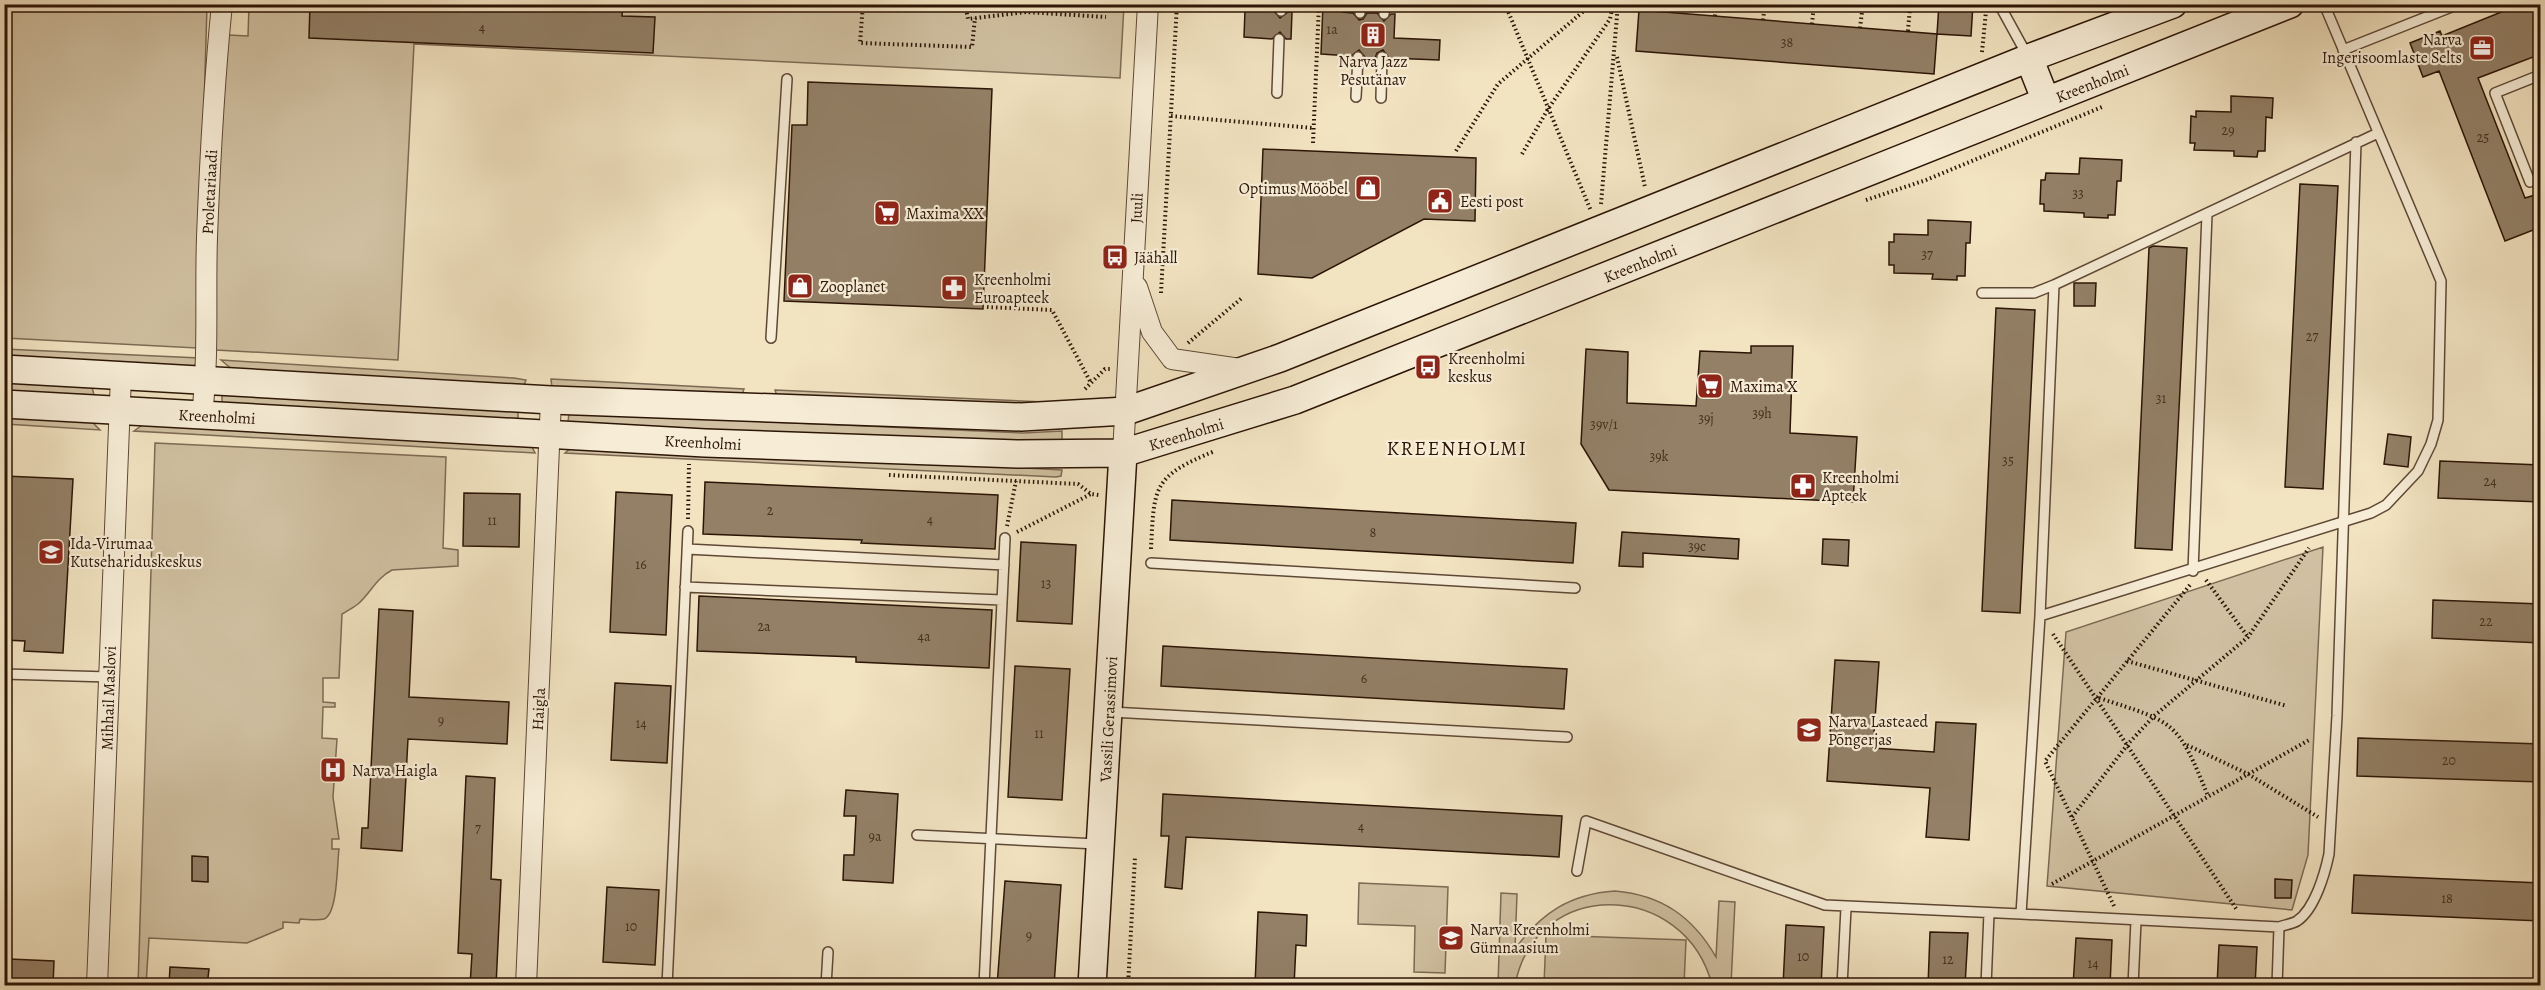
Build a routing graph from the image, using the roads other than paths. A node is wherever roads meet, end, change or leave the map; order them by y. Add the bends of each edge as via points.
1 (222, 4) edge
2 (1148, 4) edge
3 (1999, 4) edge
4 (2173, 4) edge
5 (2290, 4) edge
6 (2324, 4) edge
7 (2459, 4) edge
8 (1279, 39) dead end
9 (2343, 50) junction
10 (1358, 57) dead end
11 (1382, 57) dead end
12 (2029, 58) junction
13 (2541, 75) edge
14 (787, 79) dead end
15 (1277, 93) dead end
16 (1356, 97) dead end
17 (1381, 98) dead end
18 (2046, 101) junction
19 (2378, 133) junction
20 (2356, 142) junction
21 (2541, 182) edge
22 (2207, 214) junction
23 (1570, 242) junction
24 (1133, 275) junction
25 (1587, 284) junction
26 (2054, 285) junction
27 (1982, 293) dead end
28 (771, 338) dead end
29 (4, 369) edge
30 (1248, 370) junction
31 (121, 376) junction
32 (206, 380) junction
33 (551, 400) junction
34 (4, 404) edge
35 (118, 411) junction
36 (1126, 411) junction
37 (202, 415) junction
38 (550, 433) junction
39 (1123, 453) junction
40 (2344, 522) junction
41 (688, 531) dead end
42 (1005, 538) road end
43 (687, 549) junction
44 (1151, 563) dead end
45 (1004, 565) junction
46 (2197, 571) junction
47 (685, 587) junction
48 (1575, 588) dead end
49 (1002, 600) junction
50 (2040, 616) junction
51 (4, 674) edge
52 (109, 676) junction
53 (1108, 712) junction
54 (1567, 737) dead end
55 (917, 835) dead end
56 (992, 838) junction
57 (1101, 844) junction
58 (1577, 872) dead end
59 (1846, 908) junction
60 (1989, 913) junction
61 (2021, 914) junction
62 (2136, 921) junction
63 (2279, 927) junction
64 (828, 951) dead end
65 (97, 986) edge
66 (526, 986) edge
67 (668, 986) edge
68 (826, 986) edge
69 (984, 986) edge
70 (1092, 986) edge
71 (1842, 986) edge
72 (1986, 986) edge
73 (2133, 986) edge
74 (2277, 986) edge

1 - 32 street, Proletariaadi via 207,239
2 - 24 street, Juuli
3 - 12 lane
4 - 12 main road
5 - 18 main road, Kreenholmi
6 - 9 lane
7 - 9 lane
8 - 15 lane
9 - 19 lane
10 - 16 lane
11 - 17 lane
12 - 18 main road
12 - 23 main road via 1599,221
13 - 21 lane via 2495,93 2530,182 2539,178
14 - 28 lane
18 - 25 main road, Kreenholmi
19 - 20 lane
19 - 40 lane via 2441,281 2438,420 2418,471 2386,505
20 - 22 lane
20 - 40 lane
22 - 26 lane
22 - 46 lane
23 - 25 main road
23 - 30 main road
24 - 30 street via 1152,332 1172,359
24 - 36 street, Juuli
25 - 39 main road, Kreenholmi via 1295,400
26 - 27 lane via 2034,293
26 - 50 lane
29 - 31 main road
30 - 36 main road
31 - 32 main road
31 - 35 street, Mihhail Maslovi
32 - 33 main road
32 - 37 street, Proletariaadi
33 - 36 main road via 1021,417
33 - 38 street, Haigla
34 - 35 main road, Kreenholmi
35 - 37 main road, Kreenholmi
35 - 52 street, Mihhail Maslovi
36 - 39 street, Juuli
37 - 38 main road, Kreenholmi
38 - 39 main road, Kreenholmi via 1018,454
38 - 66 street, Haigla
39 - 53 main road, Vassili Gerassimovi
40 - 46 lane
40 - 63 lane via 2332,825 2324,876 2298,920
41 - 43 lane
42 - 45 lane
43 - 45 lane
43 - 47 lane
44 - 48 lane
45 - 49 lane
46 - 50 lane
47 - 49 lane
47 - 67 lane
49 - 56 lane
50 - 61 lane
51 - 52 lane
52 - 65 street, Mihhail Maslovi
53 - 54 lane
53 - 57 main road, Vassili Gerassimovi
55 - 56 lane
56 - 57 lane
56 - 69 lane
57 - 70 main road, Vassili Gerassimovi
58 - 59 lane via 1586,820 1825,905
59 - 60 lane
59 - 71 lane
60 - 61 lane
60 - 72 lane
61 - 62 lane
62 - 63 lane
62 - 73 lane
63 - 74 lane
64 - 68 lane

